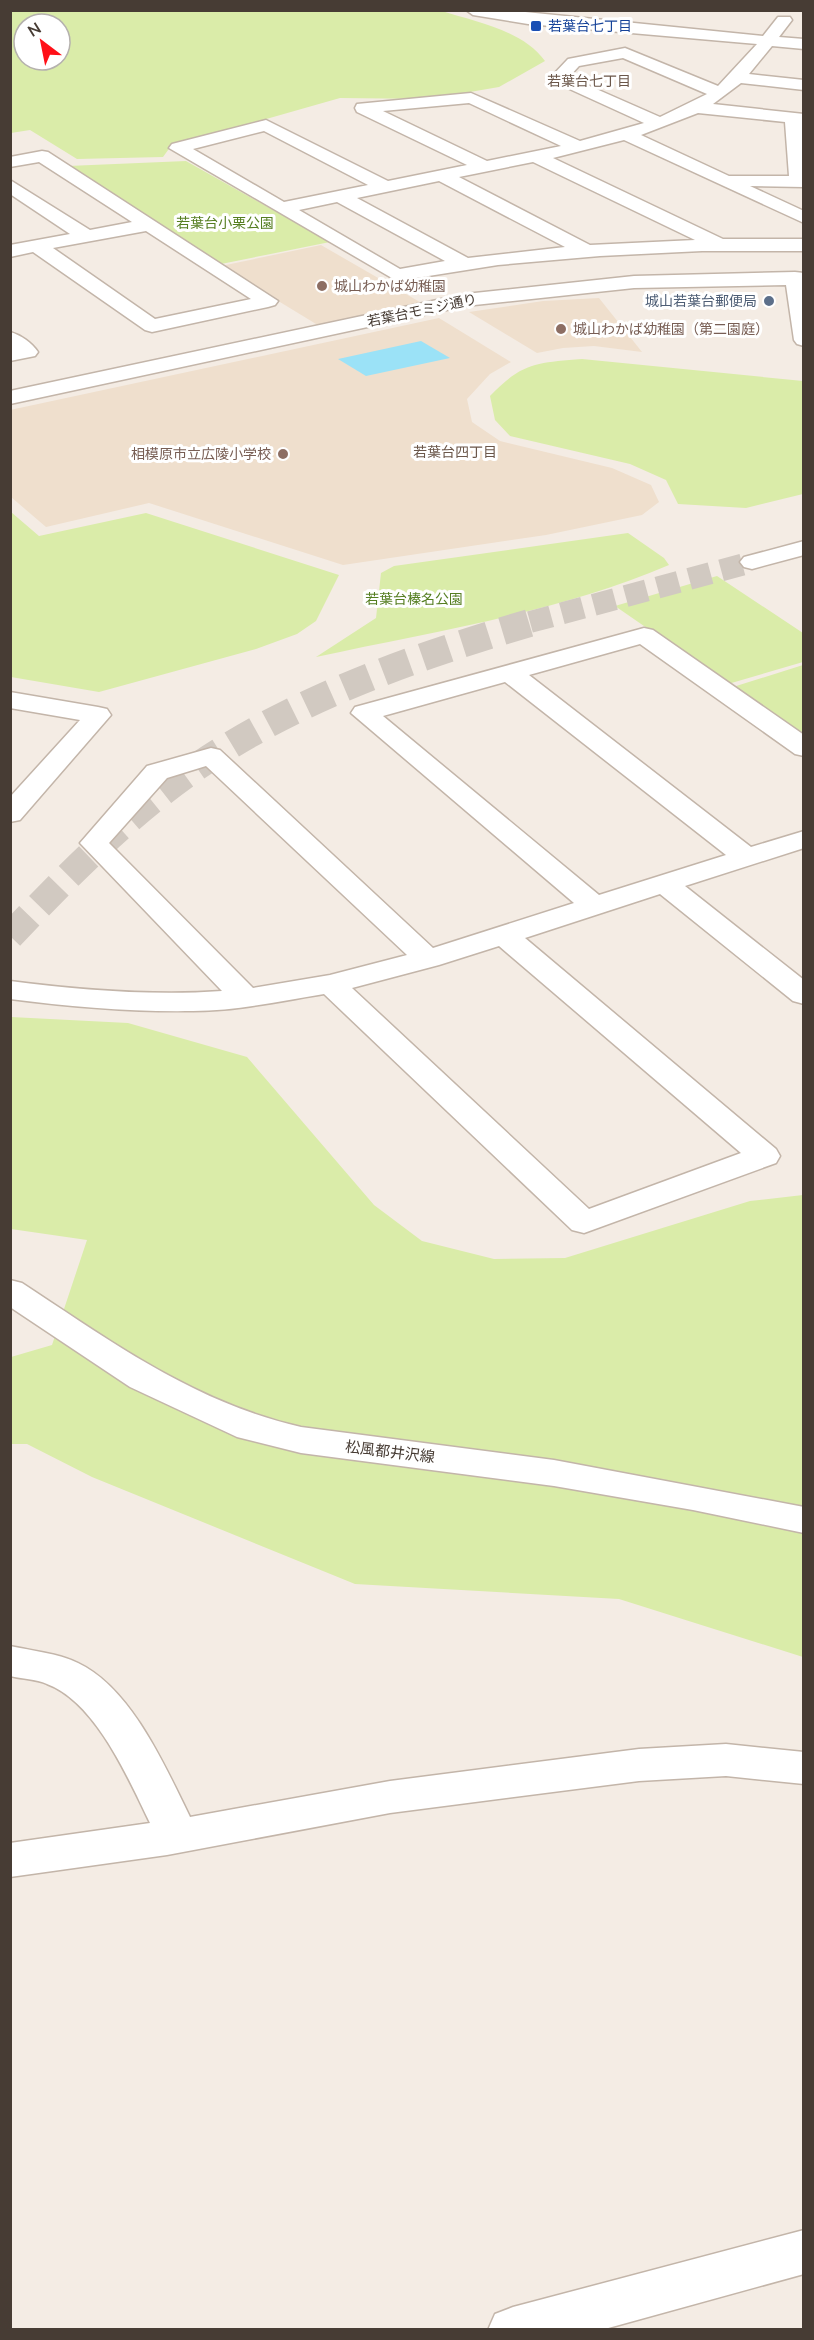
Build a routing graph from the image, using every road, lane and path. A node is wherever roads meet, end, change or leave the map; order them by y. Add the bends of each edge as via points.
1 (473, 10) edge
2 (764, 16) dead end
3 (784, 20) junction
4 (804, 22) edge
5 (766, 41) junction
6 (804, 44) edge
7 (737, 78) junction
8 (804, 85) edge
9 (719, 93) junction
10 (694, 108) junction
11 (798, 119) edge
12 (658, 123) junction
13 (624, 134) junction
14 (576, 146) junction
15 (535, 156) junction
16 (10, 162) edge
17 (484, 166) junction
18 (441, 175) junction
19 (722, 180) junction
20 (801, 182) edge
21 (10, 185) edge
22 (386, 187) junction
23 (339, 196) junction
24 (282, 208) junction
25 (804, 218) edge
26 (147, 225) junction
27 (87, 237) junction
28 (719, 244) junction
29 (804, 245) edge
30 (37, 246) junction
31 (583, 249) junction
32 (10, 251) edge
33 (463, 262) junction
34 (799, 278) edge
35 (10, 338) edge
36 (804, 340) edge
37 (10, 355) edge
38 (10, 398) edge
39 (804, 548) edge
40 (752, 562) tunnel mouth
41 (510, 673) junction
42 (10, 700) edge
43 (804, 748) edge
44 (10, 814) edge
45 (804, 839) edge
46 (747, 857) junction
47 (663, 883) junction
48 (594, 905) junction
49 (504, 935) junction
50 (428, 959) junction
51 (330, 984) junction
52 (10, 990) edge
53 (804, 995) edge
54 (246, 998) junction
55 (10, 1291) edge
56 (804, 1520) edge
57 (10, 1661) edge
58 (804, 1768) edge
59 (178, 1836) junction
60 (10, 1860) edge
61 (804, 2252) edge
62 (513, 2330) edge

1 - 5 street via 528,19
2 - 3 street
3 - 4 street
3 - 5 street
5 - 6 street
5 - 7 street
7 - 8 street
7 - 9 street
9 - 10 street
9 - 12 street via 625,53 574,62 558,78
10 - 11 street
10 - 12 street
11 - 20 street
12 - 13 street
13 - 14 street
13 - 19 street
14 - 15 street
14 - 17 street via 471,98 363,108
15 - 17 street
15 - 28 street
16 - 26 street via 42,156
17 - 18 street
18 - 22 street
18 - 31 street
19 - 20 street
19 - 25 street
21 - 27 street
22 - 23 street
22 - 24 street via 266,125 177,148
23 - 24 street
23 - 33 street
24 - 33 street via 397,275
26 - 27 street
26 - 30 street via 268,301 152,326
27 - 30 street
28 - 29 street
28 - 31 street
30 - 32 street
31 - 33 street
34 - 36 street
34 - 38 street, 若葉台モミジ通り via 668,279 531,290 453,303
35 - 37 street via 28,352
39 - 40 street
41 - 43 street via 644,636
41 - 46 street
41 - 48 street via 364,713
42 - 44 street via 98,715
45 - 46 street
46 - 47 street
47 - 48 street
47 - 53 street
48 - 49 street
49 - 50 street
49 - 51 street via 764,1156 584,1223
50 - 51 street
50 - 54 street via 211,756 157,772 94,843
51 - 54 street
52 - 54 street via 130,1001
55 - 56 street, 松風都井沢線 via 143,1378 250,1428 301,1440 554,1473
57 - 59 street via 63,1674 87,1689 107,1711 147,1772
58 - 59 street via 726,1760 639,1764 390,1797
59 - 60 street
61 - 62 street

